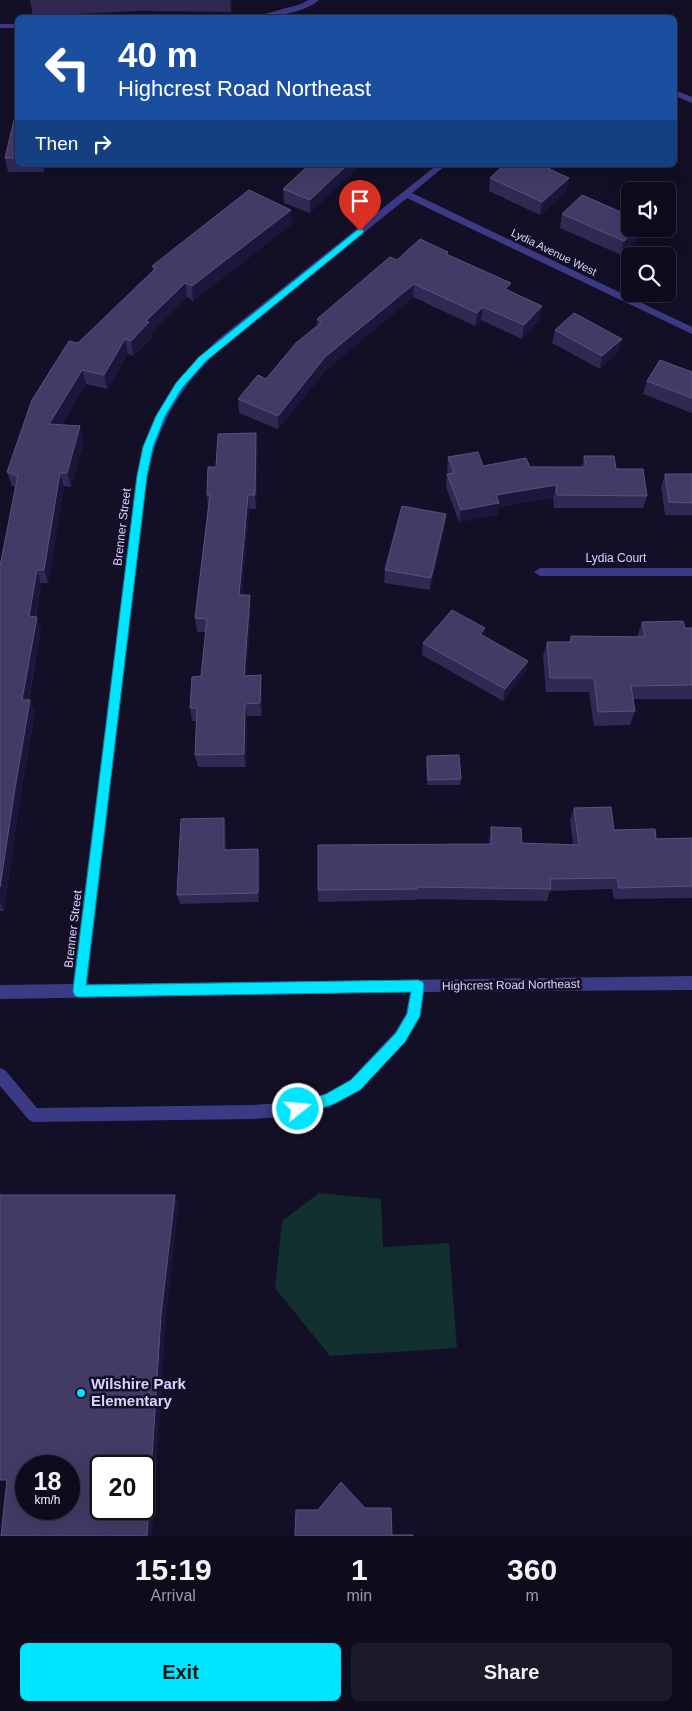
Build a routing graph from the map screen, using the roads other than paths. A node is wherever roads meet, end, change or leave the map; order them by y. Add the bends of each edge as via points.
1 (315, 0) edge
2 (266, 15) edge
3 (0, 26) edge
4 (15, 26) edge
5 (677, 93) edge
6 (692, 100) edge
7 (440, 167) edge
8 (406, 194) junction
9 (692, 332) edge
10 (540, 572) dead end
11 (692, 572) edge
12 (692, 983) edge
13 (418, 986) junction
14 (79, 991) junction
15 (0, 992) edge
16 (0, 1075) edge

1 - 2 street
3 - 4 street
5 - 6 street
7 - 8 street, Brenner Street
8 - 9 street, Lydia Avenue West
8 - 14 street, Brenner Street via 202,359 179,385 160,416 148,447 142,476
10 - 11 street, Lydia Court
12 - 13 street, Highcrest Road Northeast
13 - 14 street, Highcrest Road Northeast
13 - 16 street via 413,1016 400,1037 355,1085 329,1100 298,1109 34,1115
14 - 15 street, Highcrest Road Northeast

